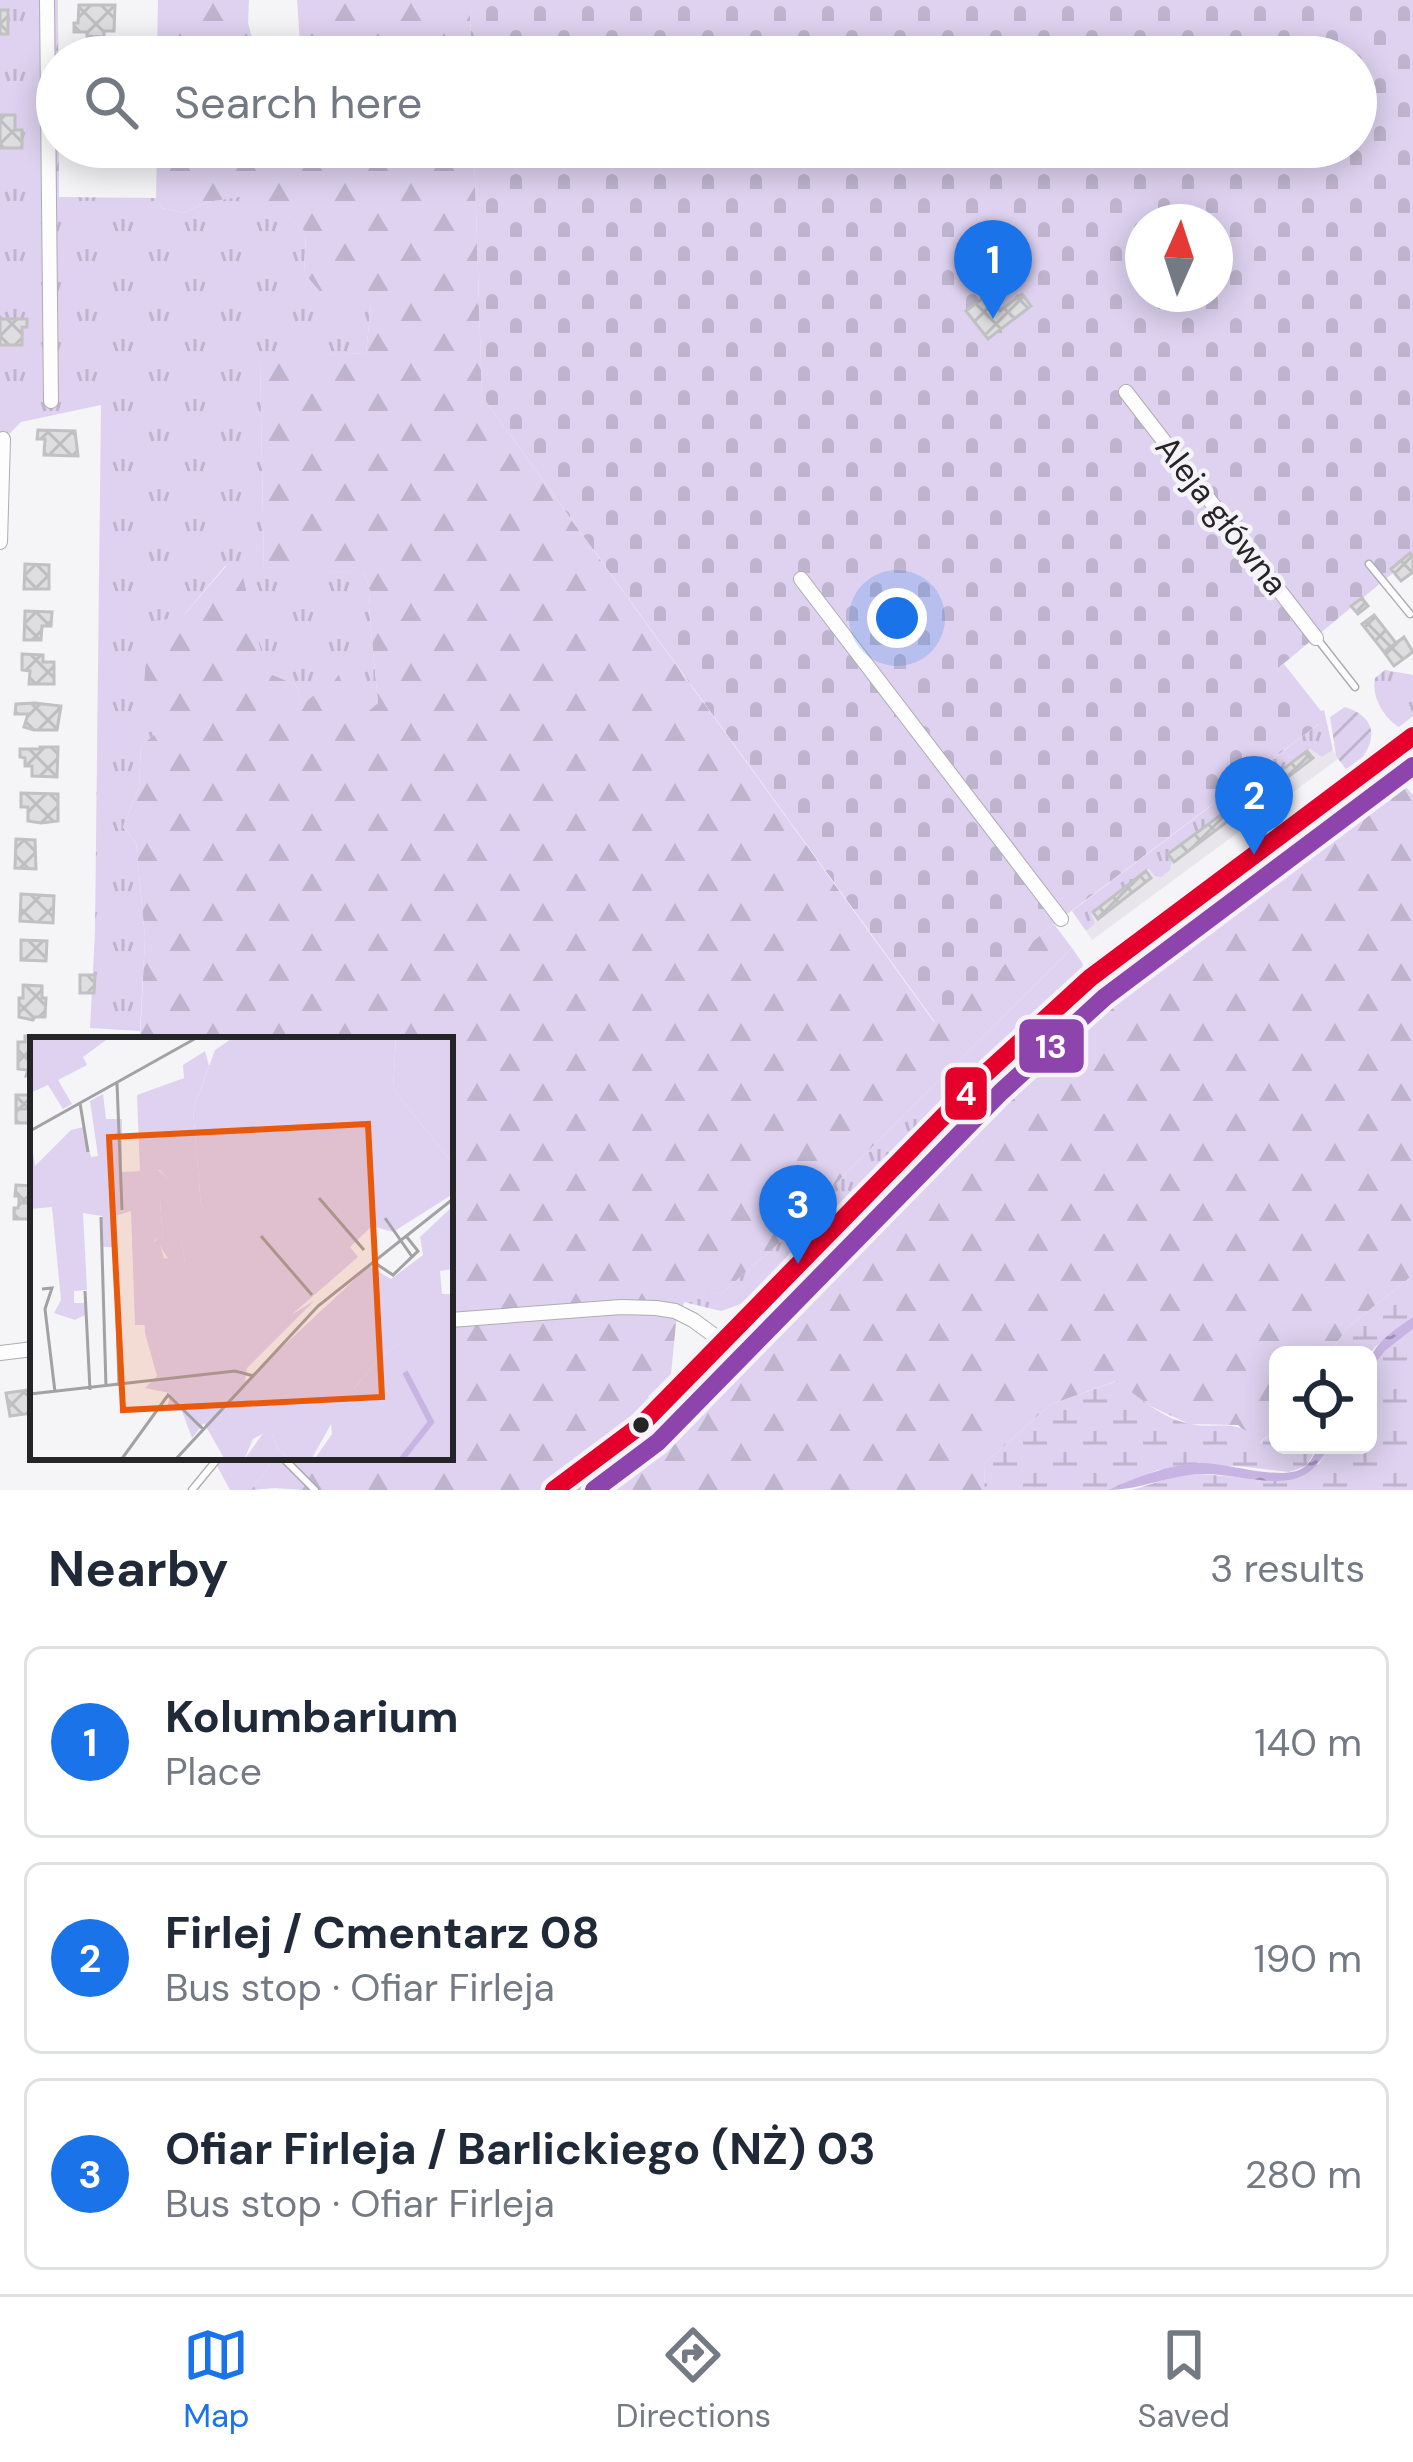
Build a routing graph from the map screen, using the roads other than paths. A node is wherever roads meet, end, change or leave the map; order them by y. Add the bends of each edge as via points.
1 (47, 0) edge
2 (47, 36) edge
3 (49, 168) edge
4 (1126, 392) dead end
5 (51, 400) dead end
6 (2, 439) edge
7 (0, 542) edge
8 (1369, 564) dead end
9 (800, 578) dead end
10 (1410, 614) dead end
11 (1316, 638) joint
12 (1355, 687) dead end
13 (1413, 736) edge
14 (1397, 748) junction
15 (1413, 769) edge
16 (1060, 919) dead end
17 (453, 1320) edge
18 (693, 1320) junction
19 (723, 1342) junction
20 (30, 1349) edge
21 (0, 1353) edge
22 (703, 1362) junction
23 (217, 1460) edge
24 (285, 1460) edge
25 (192, 1490) edge
26 (315, 1490) edge
27 (554, 1490) edge

1 - 2 street
3 - 5 street
4 - 11 street, Aleja główna
6 - 7 street
8 - 10 lane
9 - 16 street
11 - 12 lane
13 - 14 street
14 - 15 lane
14 - 19 street via 1072,993
17 - 18 street via 621,1307
18 - 19 street
18 - 22 street
19 - 22 street
20 - 21 street
22 - 27 street via 640,1425
23 - 25 lane
24 - 26 lane

